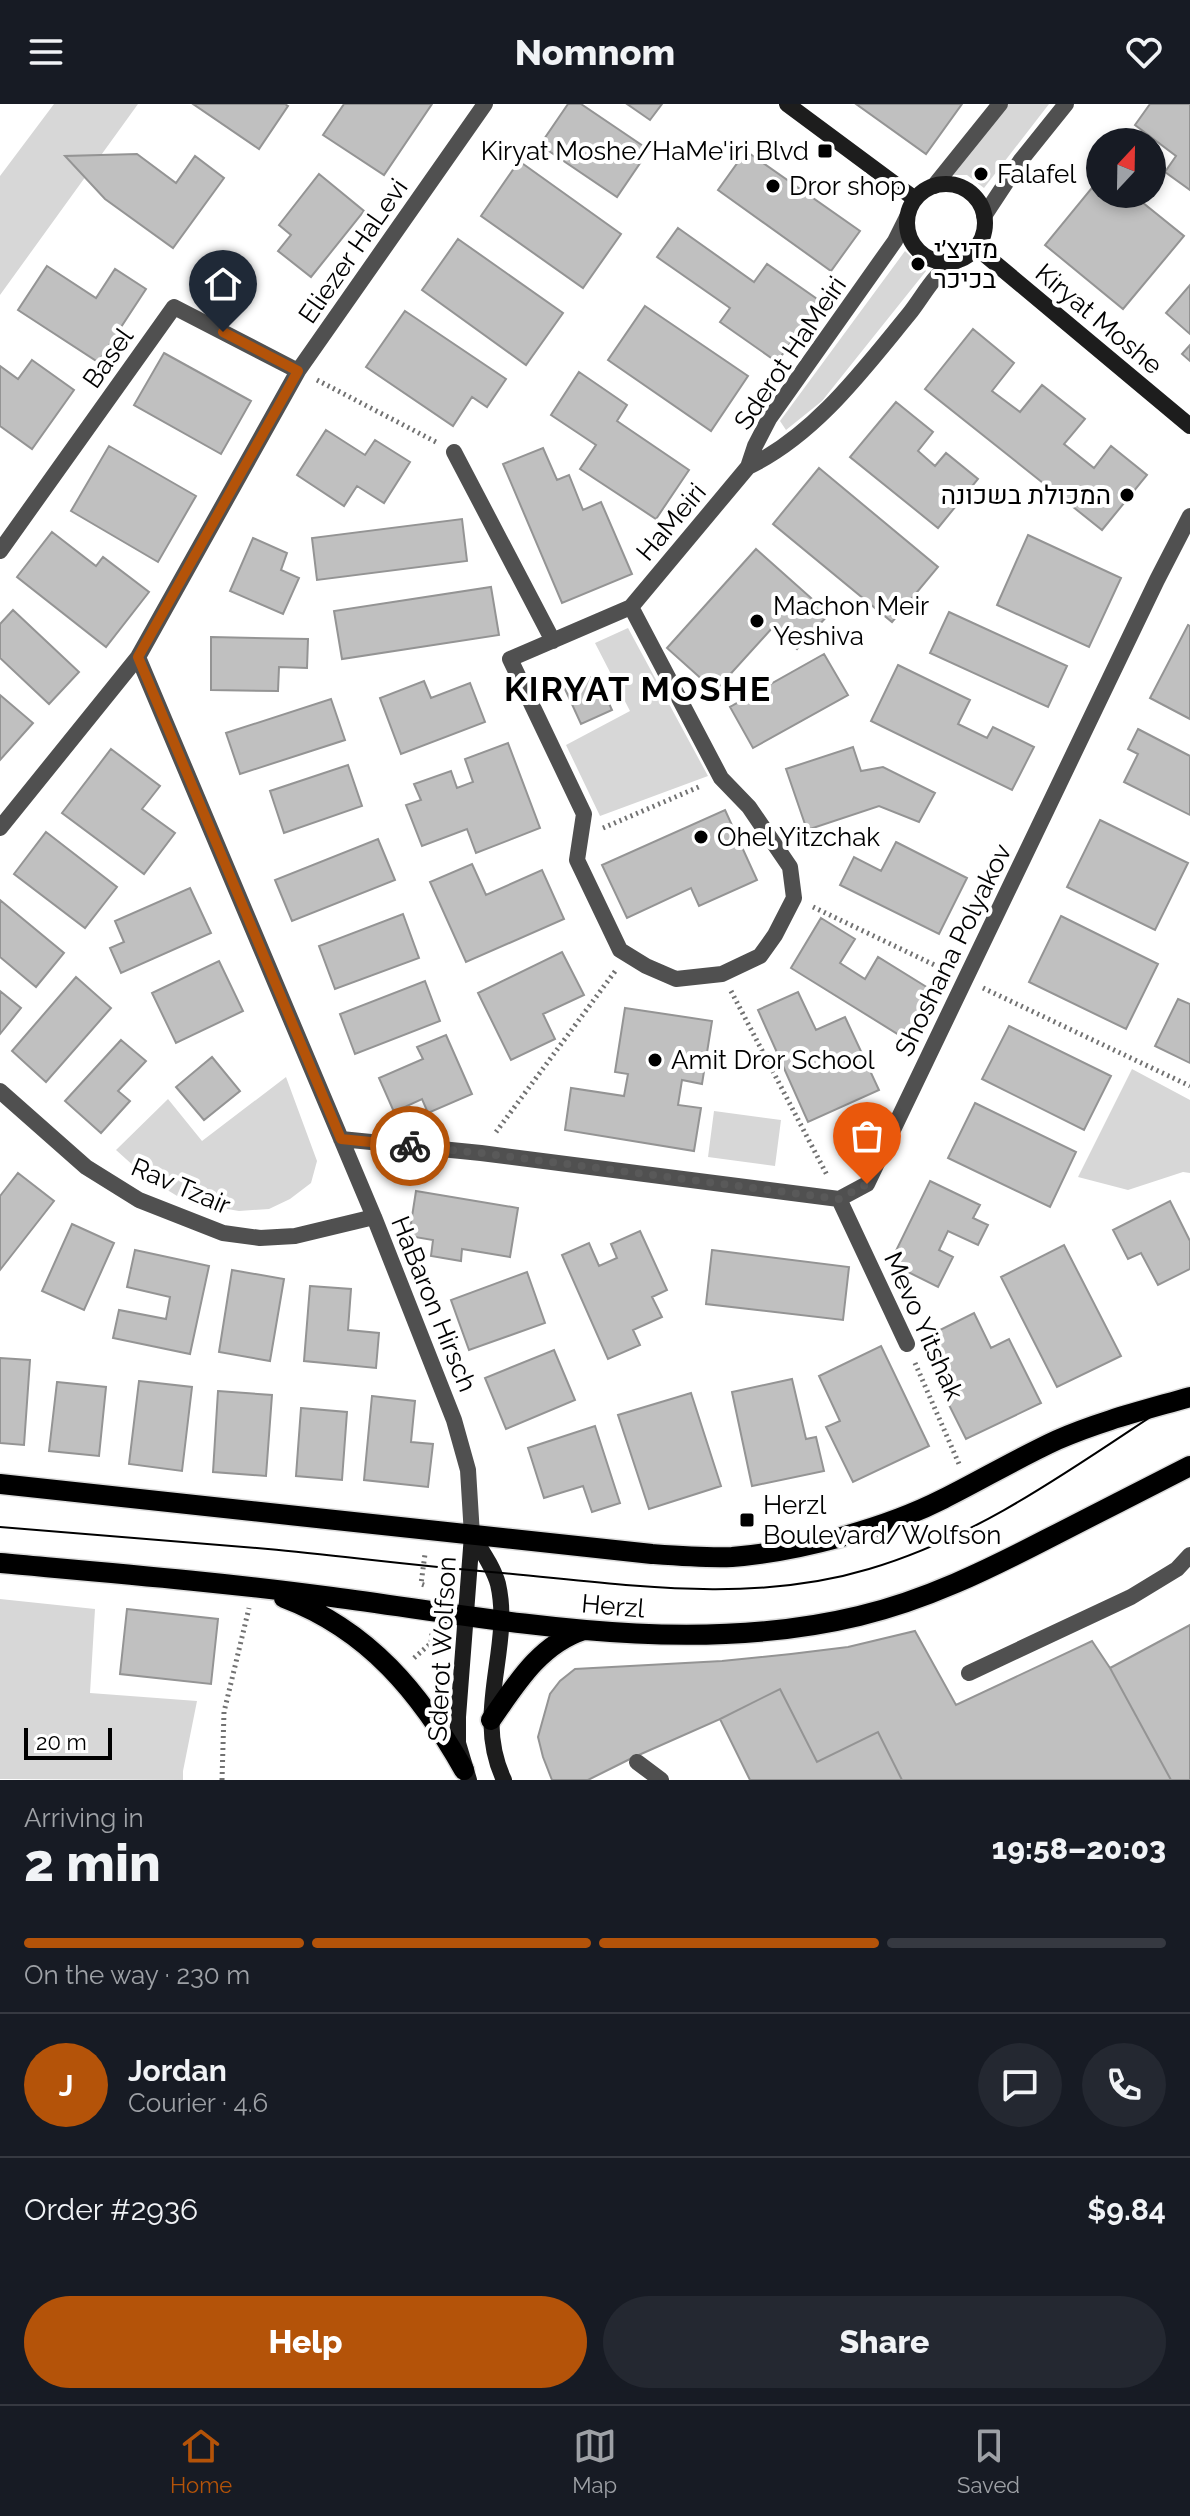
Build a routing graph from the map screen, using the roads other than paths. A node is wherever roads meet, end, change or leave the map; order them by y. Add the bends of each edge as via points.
1 (485, 104) edge
2 (787, 104) edge
3 (1000, 104) edge
4 (1066, 104) edge
5 (934, 186) junction
6 (915, 199) junction
7 (984, 216) junction
8 (907, 217) junction
9 (977, 248) junction
10 (958, 260) junction
11 (298, 371) junction
12 (1190, 426) edge
13 (454, 452) road end
14 (748, 467) junction
15 (1190, 516) edge
16 (0, 551) edge
17 (631, 607) junction
18 (553, 641) junction
19 (138, 657) junction
20 (0, 828) edge
21 (0, 1091) edge
22 (341, 1139) junction
23 (839, 1199) junction
24 (374, 1217) junction
25 (907, 1344) road end
26 (1190, 1397) edge
27 (1190, 1466) edge
28 (0, 1484) edge
29 (472, 1535) junction
30 (1190, 1555) edge
31 (0, 1563) edge
32 (254, 1586) junction
33 (466, 1614) junction
34 (500, 1619) junction
35 (585, 1630) junction
36 (969, 1673) dead end
37 (491, 1720) junction
38 (637, 1762) dead end
39 (467, 1775) edge
40 (504, 1780) edge
41 (661, 1780) edge

1 - 11 street, Eliezer HaLevi
2 - 6 street
3 - 5 street
4 - 7 street
5 - 6 street
5 - 7 street via 960,187 971,194
6 - 8 street
7 - 9 street
8 - 10 street via 907,231 920,253 945,263
8 - 14 street, Sderot HaMeiri via 769,419
9 - 10 street
9 - 12 street, Kiryat Moshe
10 - 14 street, Sderot HaMeiri via 939,272 826,411
11 - 16 street, Basel via 174,307
11 - 19 street, Eliezer HaLevi
13 - 18 street
14 - 17 street, HaMeiri
15 - 23 street, Shoshana Polyakov via 867,1184
17 - 18 street
17 - 18 street via 721,778 749,807 790,867 794,898 775,935 760,956 722,974 676,979 620,950 577,860 584,814 510,659
19 - 20 street, Eliezer HaLevi
19 - 22 street, HaBaron Hirsch
21 - 24 street, Rav Tzair via 86,1167 139,1200 223,1233 295,1236
22 - 23 street
22 - 24 street, HaBaron Hirsch
23 - 25 street, Mevo Yitshak
24 - 29 street, HaBaron Hirsch via 462,1443
26 - 29 main road via 1056,1440 941,1501 873,1526 776,1551 732,1557 666,1555
27 - 35 main road, Herzl via 990,1570 859,1616 719,1635
28 - 29 main road
29 - 33 street, Sderot Wolfson
29 - 34 street, Sderot Wolfson via 494,1572
30 - 36 street via 1131,1597
31 - 32 main road, Herzl
32 - 33 main road, Herzl
32 - 39 main road via 334,1623 397,1672 435,1720
33 - 34 main road, Herzl
33 - 39 street, Sderot Wolfson via 458,1743
34 - 35 main road, Herzl
34 - 37 street, Sderot Wolfson
35 - 37 main road via 541,1655
37 - 40 street, Sderot Wolfson
38 - 41 street

